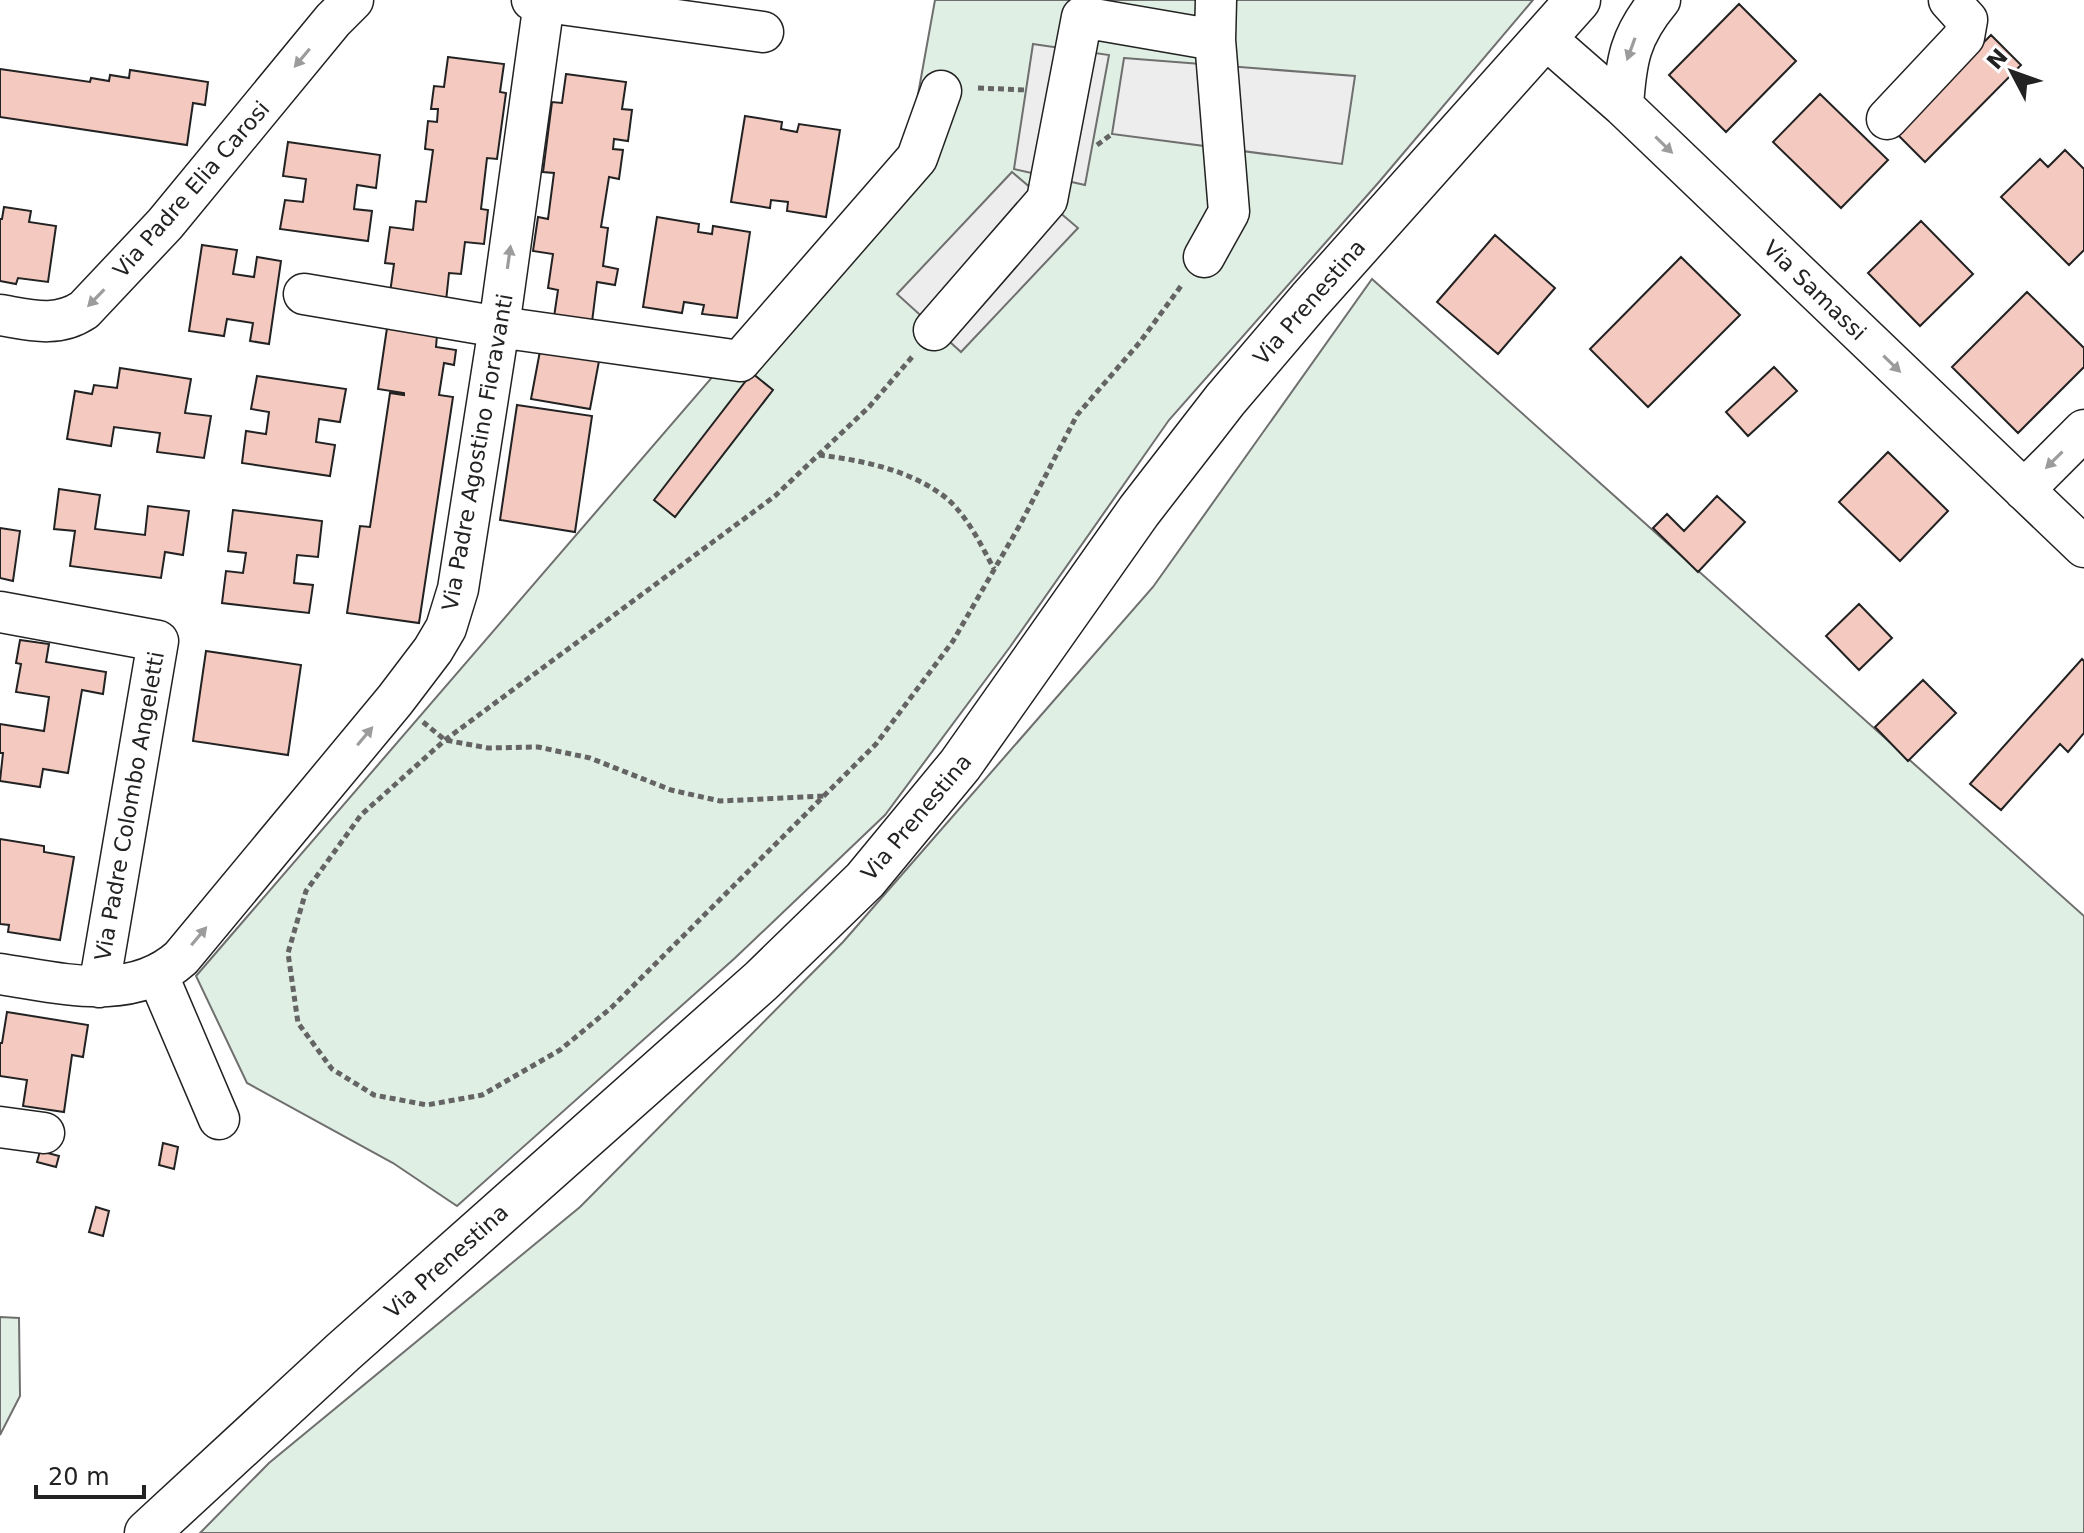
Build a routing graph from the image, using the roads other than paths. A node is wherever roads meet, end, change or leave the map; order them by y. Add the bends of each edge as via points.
1 (353, 0) edge
2 (1216, 0) edge
3 (1578, 0) edge
4 (1660, 0) edge
5 (1949, 0) edge
6 (538, 1) edge
7 (763, 32) dead end
8 (1544, 37) junction
9 (1215, 40) junction
10 (941, 91) road end
11 (1623, 106) junction
12 (1887, 119) dead end
13 (1204, 257) road end
14 (304, 294) dead end
15 (0, 315) edge
16 (499, 327) junction
17 (934, 330) road end
18 (2084, 430) edge
19 (2024, 490) junction
20 (2084, 547) edge
21 (0, 612) edge
22 (0, 974) edge
23 (158, 976) junction
24 (99, 987) junction
25 (219, 1119) dead end
26 (0, 1127) edge
27 (44, 1133) dead end
28 (147, 1533) edge

1 -> 15 street, Via Padre Elia Carosi via 165,224 84,310 53,323
2 - 9 street
3 - 8 main road, Via Prenestina
4 -> 11 street via 1628,53
5 - 12 street via 1967,20 1964,37
6 - 7 street
16 -> 6 street, Via Padre Agostino Fioravanti
8 - 11 street, Via Samassi
8 - 28 main road, Via Prenestina via 1225,400 1121,536 960,765 865,880 761,981
9 - 13 street via 1229,212
9 - 17 street via 1082,17 1047,200
10 - 16 street via 917,158 740,361
11 -> 19 street, Via Samassi
14 - 16 street
23 -> 16 street, Via Padre Agostino Fioravanti via 181,958 414,675 446,628 458,589
18 -> 19 street
19 - 20 street, Via Samassi
21 - 24 street, Via Padre Colombo Angeletti via 158,641
22 - 24 street, Via Padre Agostino Fioravanti
23 - 24 street, Via Padre Agostino Fioravanti
23 - 25 street
26 - 27 street

